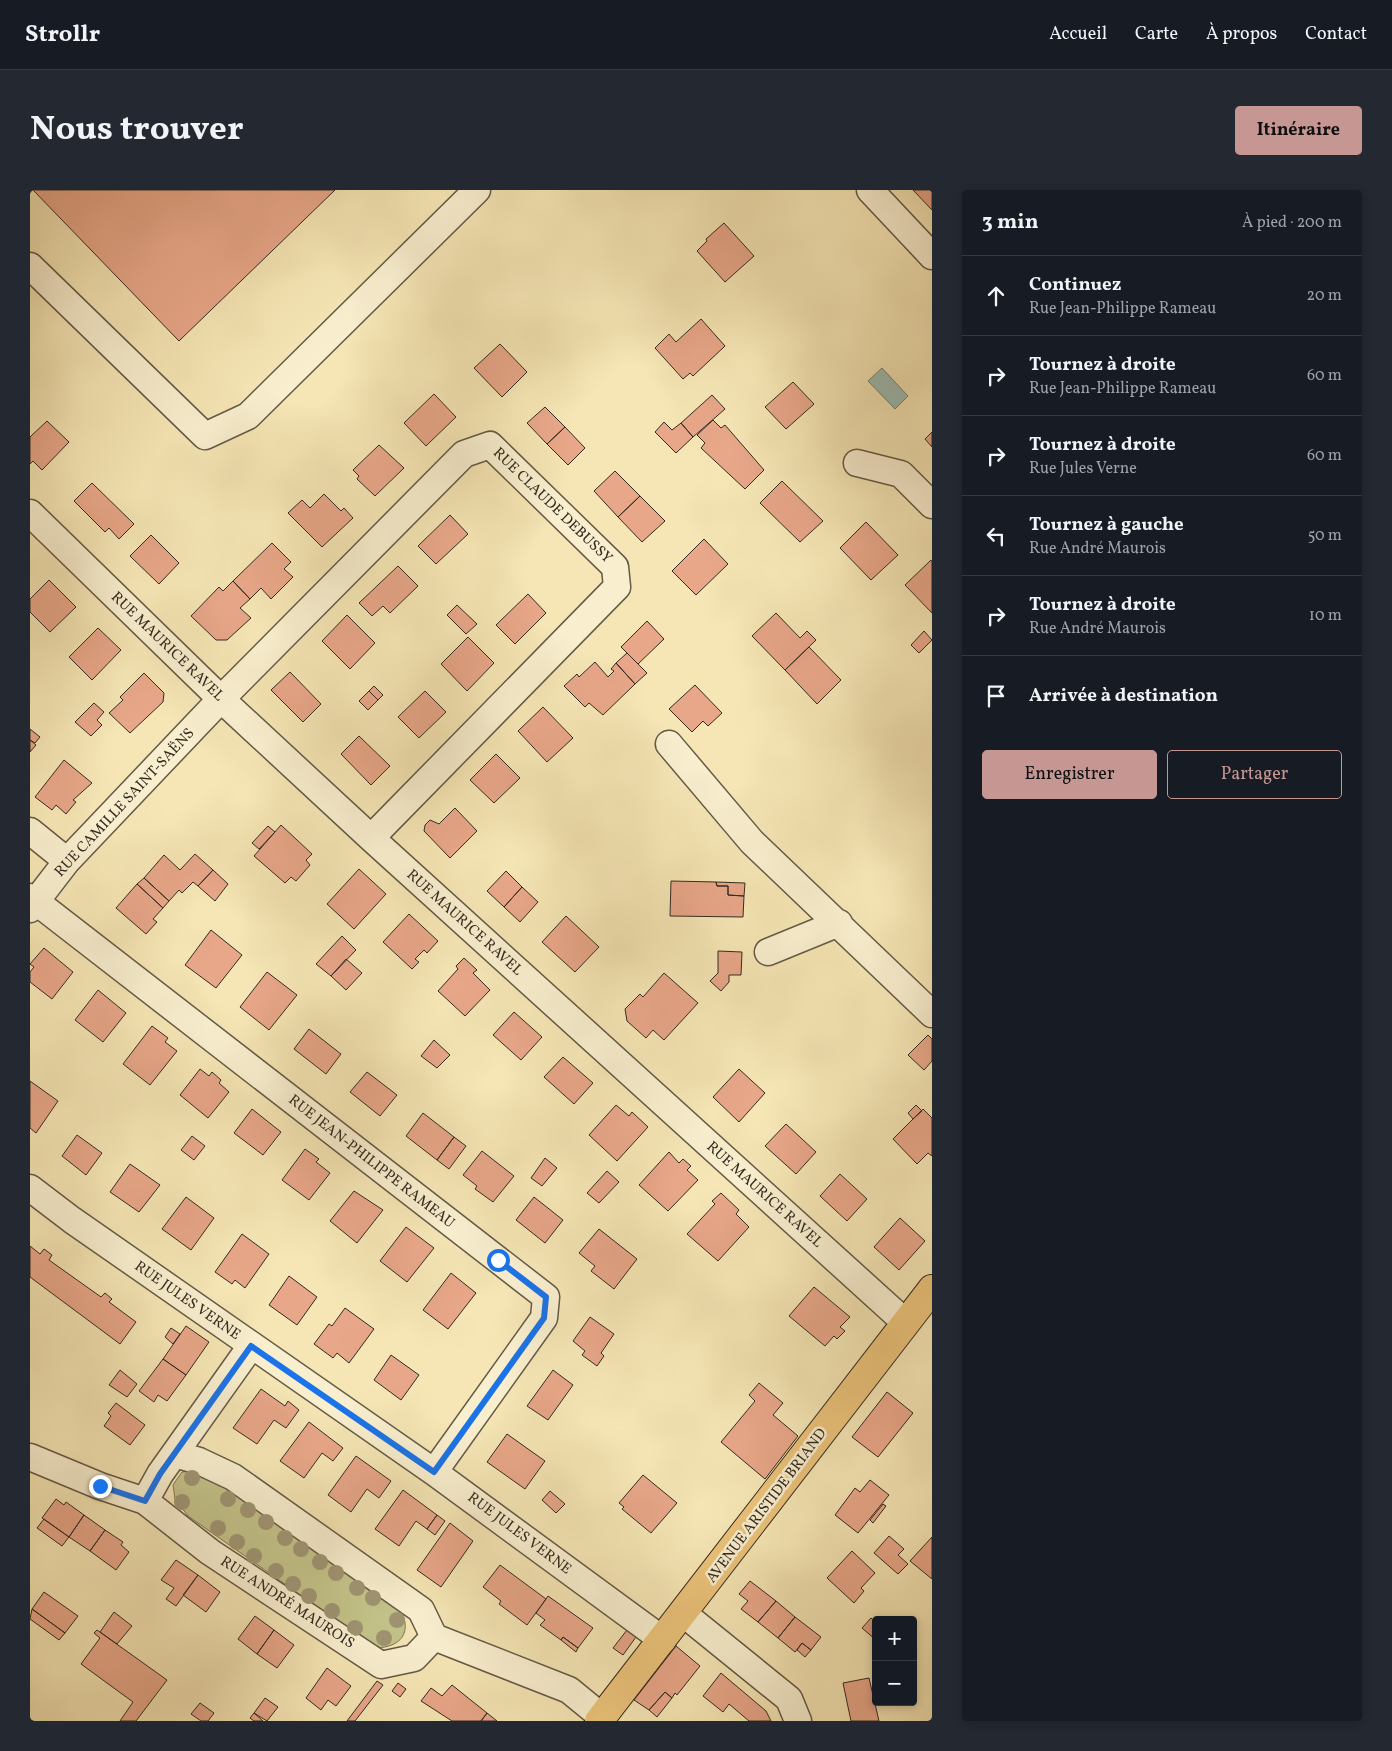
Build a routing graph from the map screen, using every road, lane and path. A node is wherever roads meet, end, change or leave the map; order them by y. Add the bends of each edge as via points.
1 (477, 190) edge
2 (870, 190) edge
3 (932, 256) edge
4 (30, 266) edge
5 (857, 463) dead end
6 (932, 505) edge
7 (30, 513) edge
8 (221, 699) junction
9 (669, 744) dead end
10 (30, 831) edge
11 (370, 838) junction
12 (67, 861) junction
13 (32, 902) edge
14 (839, 924) junction
15 (768, 952) dead end
16 (932, 1014) edge
17 (30, 1188) edge
18 (932, 1288) edge
19 (906, 1323) junction
20 (251, 1346) junction
21 (175, 1454) junction
22 (30, 1457) edge
23 (434, 1472) junction
24 (145, 1501) junction
25 (684, 1614) junction
26 (434, 1636) junction
27 (663, 1640) junction
28 (601, 1719) edge
29 (798, 1721) edge

1 - 4 street via 248,416 205,436
2 - 3 street
5 - 6 street via 901,474
7 - 8 street, RUE MAURICE RAVEL
8 - 11 street, RUE MAURICE RAVEL
8 - 11 street, RUE CLAUDE DEBUSSY via 464,454 490,445 615,567 617,587
8 - 12 street, RUE CAMILLE SAINT-SAËNS
9 - 14 street via 752,842
10 - 12 street
11 - 19 street, RUE MAURICE RAVEL
12 - 13 street, RUE CAMILLE SAINT-SAËNS
13 - 23 street, RUE JEAN-PHILIPPE RAMEAU via 546,1297 544,1318
14 - 15 street
14 - 16 street
17 - 20 street, RUE JULES VERNE
18 - 19 main road, AVENUE ARISTIDE BRIAND
19 - 25 main road, AVENUE ARISTIDE BRIAND
20 - 21 street
20 - 23 street, RUE JULES VERNE
21 - 24 street
21 - 26 street via 199,1461 233,1478 421,1610
22 - 24 street, RUE ANDRÉ MAUROIS
23 - 27 street, RUE JULES VERNE
24 - 26 street, RUE ANDRÉ MAUROIS via 210,1552 381,1665 414,1658
25 - 27 main road, AVENUE ARISTIDE BRIAND
25 - 29 street via 789,1699
26 - 28 street via 569,1690
27 - 28 main road, AVENUE ARISTIDE BRIAND

